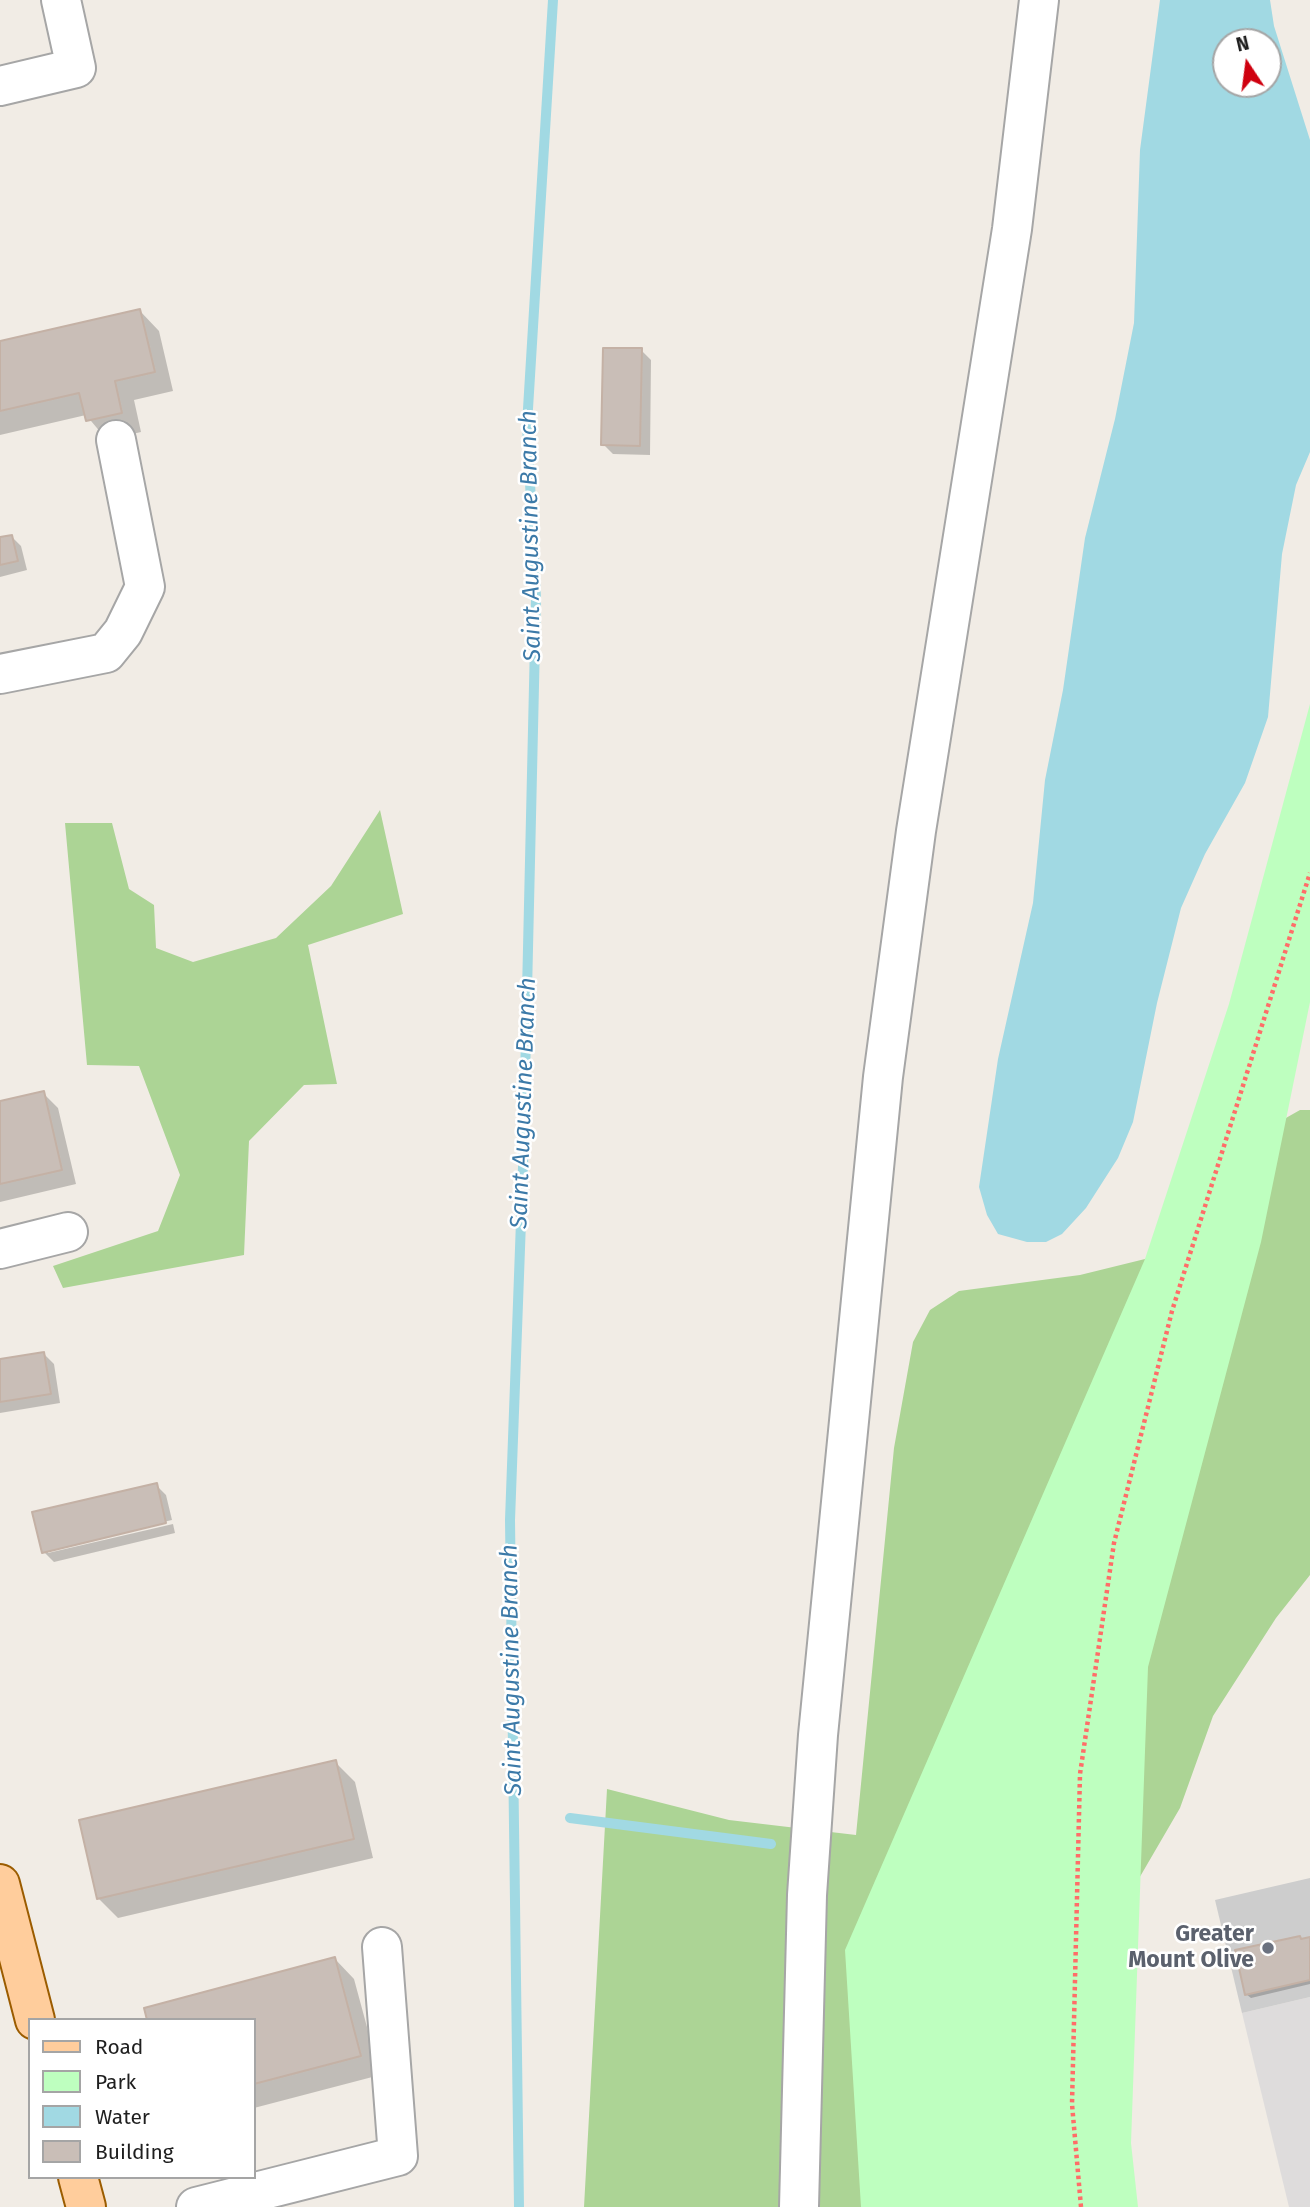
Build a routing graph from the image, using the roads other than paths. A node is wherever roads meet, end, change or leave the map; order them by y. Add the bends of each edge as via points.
1 (61, 0) edge
2 (1039, 0) edge
3 (0, 86) edge
4 (116, 440) dead end
5 (0, 674) edge
6 (68, 1232) dead end
7 (0, 1249) edge
8 (0, 1884) edge
9 (7, 1943) edge
10 (383, 1947) dead end
11 (34, 2018) edge
12 (79, 2179) edge
13 (86, 2207) edge
14 (196, 2207) edge
15 (799, 2207) edge

1 - 3 street via 76,68
2 - 15 street via 1012,229 914,843 883,1077 818,1735 807,1895
4 - 5 street via 145,587 123,632 106,653
6 - 7 street
8 - 9 main road
9 - 11 main road
10 - 14 street via 398,2156
12 - 13 main road

